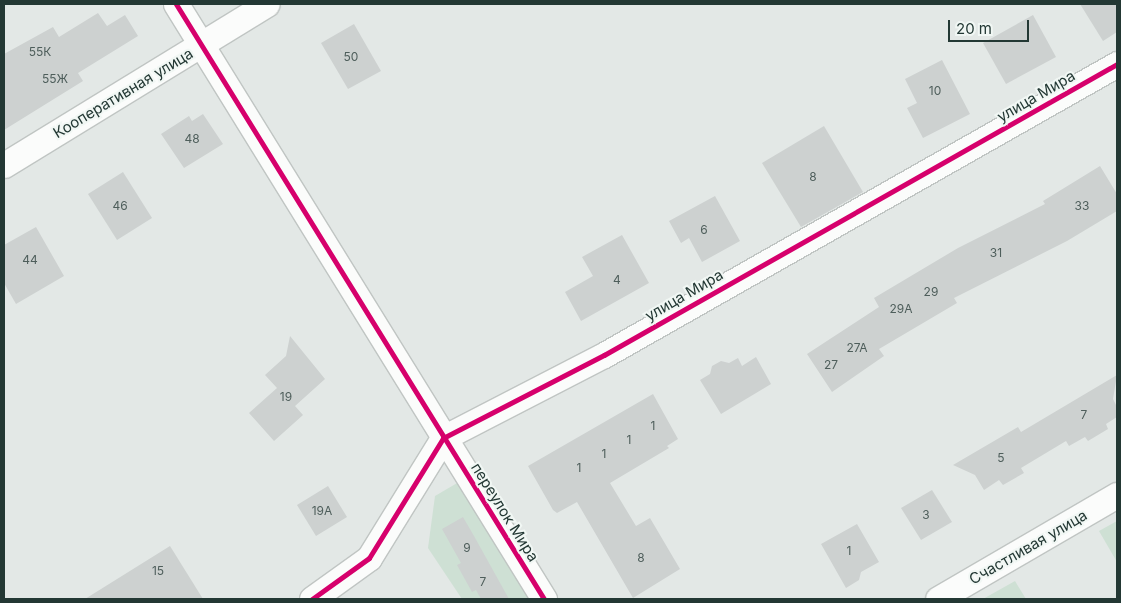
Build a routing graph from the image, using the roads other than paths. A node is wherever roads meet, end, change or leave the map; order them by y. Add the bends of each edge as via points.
1 (176, 4) edge
2 (267, 4) edge
3 (202, 45) junction
4 (1117, 64) edge
5 (4, 165) edge
6 (443, 438) junction
7 (1117, 495) edge
8 (312, 599) edge
9 (544, 599) edge
10 (938, 599) edge

1 - 3 street, переулок Мира
2 - 3 street, Кооперативная улица
3 - 5 street, Кооперативная улица
3 - 6 street, переулок Мира
4 - 6 street, улица Мира via 604,355
6 - 8 street via 369,558
6 - 9 street, переулок Мира
7 - 10 street, Счастливая улица

